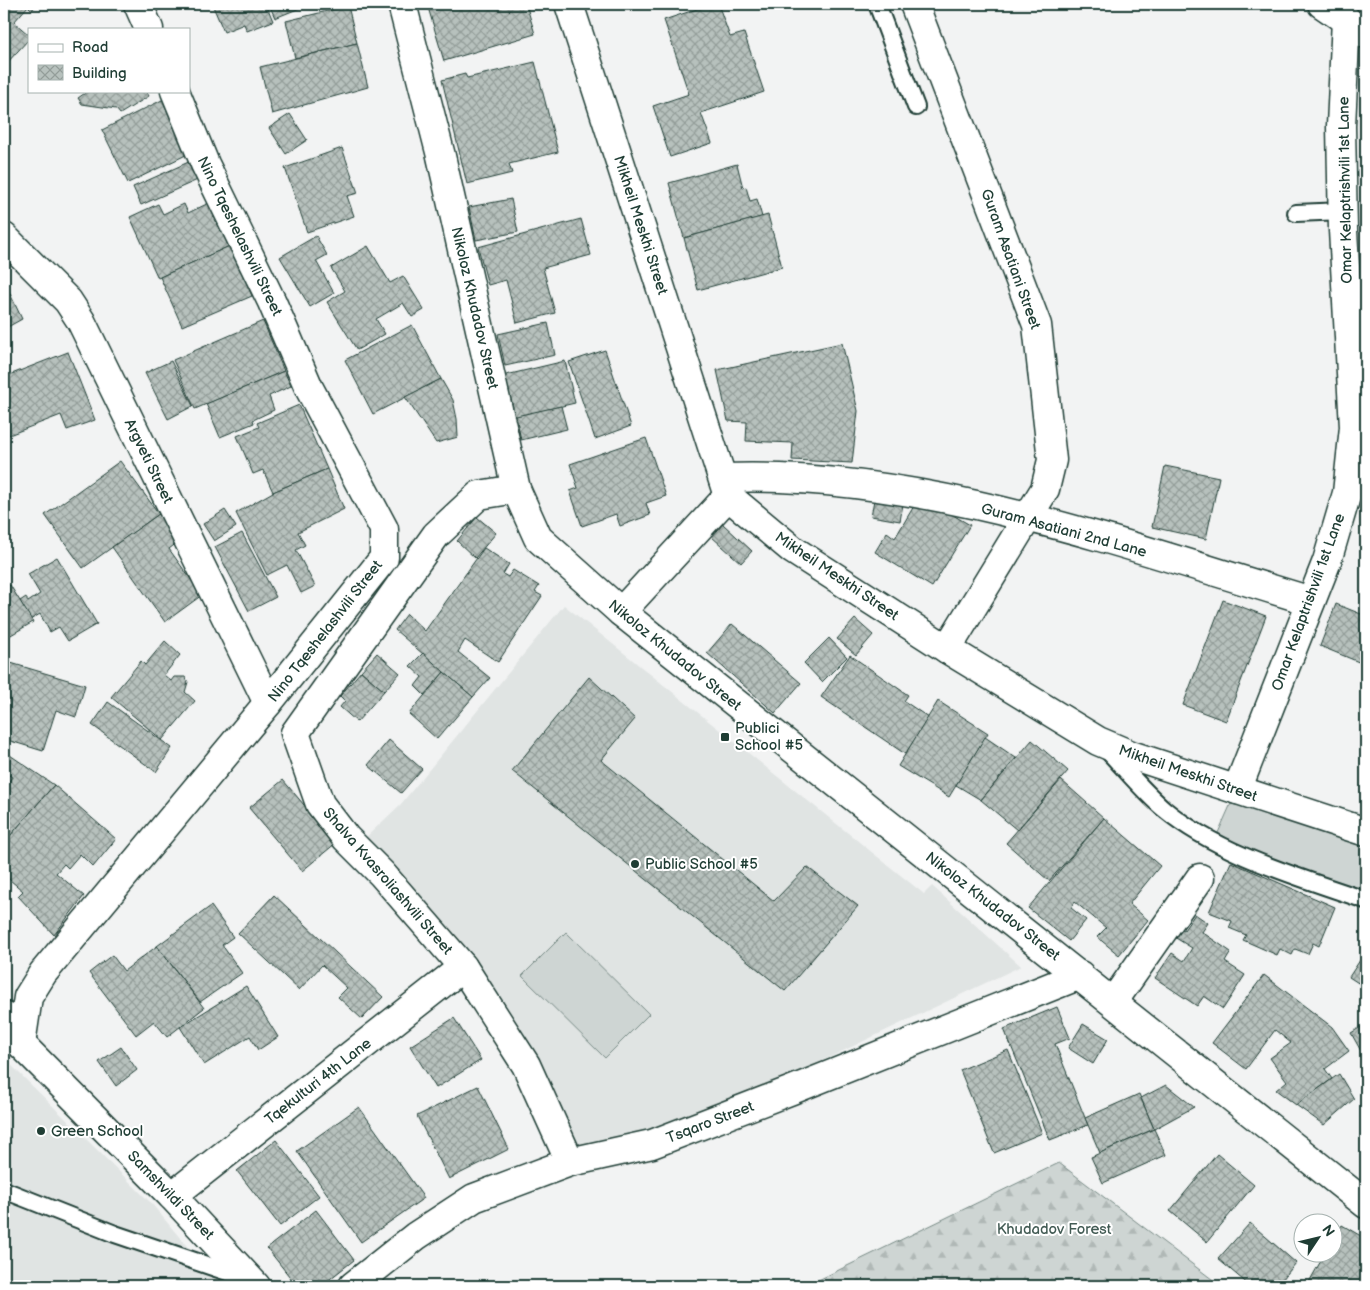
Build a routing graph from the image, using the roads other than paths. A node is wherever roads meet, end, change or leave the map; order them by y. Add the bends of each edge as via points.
1 (138, 4) edge
2 (402, 4) edge
3 (569, 4) edge
4 (877, 4) edge
5 (914, 4) edge
6 (1322, 4) edge
7 (1356, 27) edge
8 (149, 28) edge
9 (174, 92) edge
10 (916, 107) dead end
11 (1343, 211) junction
12 (1296, 213) dead end
13 (4, 237) edge
14 (725, 487) junction
15 (516, 490) junction
16 (1027, 517) junction
17 (1311, 601) junction
18 (621, 612) junction
19 (947, 649) junction
20 (268, 704) junction
21 (1098, 741) junction
22 (1237, 790) junction
23 (1366, 832) edge
24 (1200, 878) dead end
25 (1365, 900) edge
26 (463, 967) junction
27 (1080, 975) junction
28 (1113, 1002) junction
29 (4, 1016) edge
30 (20, 1044) junction
31 (570, 1162) junction
32 (4, 1190) edge
33 (172, 1196) junction
34 (1366, 1204) edge
35 (254, 1283) edge
36 (352, 1286) edge

1 - 8 street
2 - 15 street, Nikoloz Khudadov Street via 443,166
3 - 14 street, Mikheil Meskhi Street
4 - 10 lane
5 - 16 street, Guram Asatiani Street via 1037,325 1052,460 1045,489
6 - 7 street
7 - 11 street, Omar Kelaptrishvili 1st Lane via 1341,126
9 - 20 street, Nino Tqeshelashvili Street via 302,391 384,529 384,558
11 - 12 lane
11 - 17 street, Omar Kelaptrishvili 1st Lane via 1354,427 1348,493
13 - 20 street, Argveti Street via 68,301 81,321
14 - 16 street, Guram Asatiani 2nd Lane via 763,476 854,485
14 - 18 street
14 - 19 street, Mikheil Meskhi Street via 793,550
15 - 18 street, Nikoloz Khudadov Street via 538,538
15 - 26 street, Shalva Kvasroliashvili Street via 479,495 436,536 294,733 320,804 346,838 395,888
16 - 17 street, Guram Asatiani 2nd Lane
16 - 19 street, Guram Asatiani Street
17 - 22 street, Omar Kelaptrishvili 1st Lane
18 - 27 street, Nikoloz Khudadov Street
19 - 21 street, Mikheil Meskhi Street
20 - 30 street, Nino Tqeshelashvili Street via 43,973 28,997
21 - 22 street, Mikheil Meskhi Street
21 - 25 lane via 1164,809 1214,842
22 - 23 street, Mikheil Meskhi Street
24 - 28 street
26 - 31 street, Shalva Kvasroliashvili Street via 526,1065
26 - 33 street, Tqekulturi 4th Lane
27 - 28 street, Nikoloz Khudadov Street
27 - 31 street, Tsqaro Street via 652,1144
28 - 34 street, Nikoloz Khudadov Street
29 - 30 street, Samshvildi Street
30 - 33 street, Samshvildi Street
31 - 36 street, Tsqaro Street via 474,1198 416,1236
32 - 35 lane
33 - 35 street, Samshvildi Street

